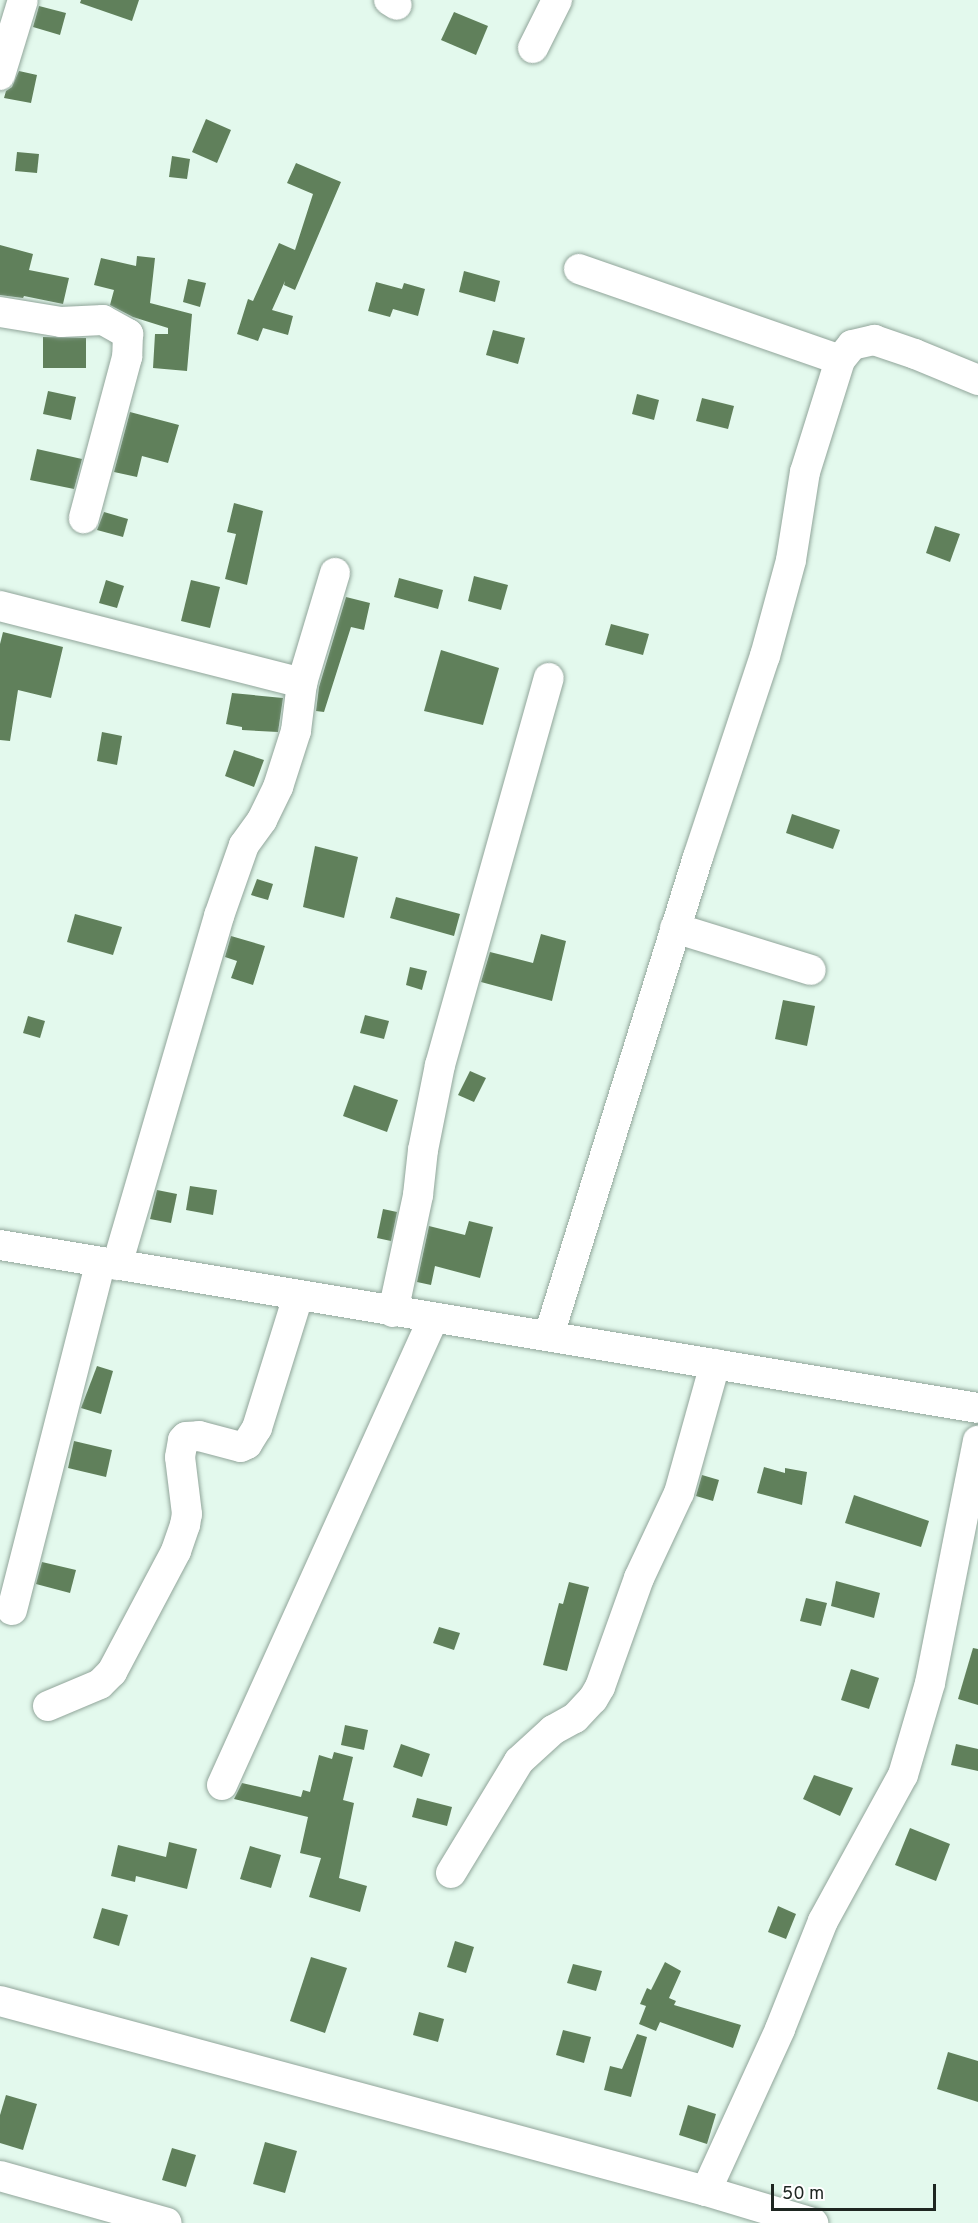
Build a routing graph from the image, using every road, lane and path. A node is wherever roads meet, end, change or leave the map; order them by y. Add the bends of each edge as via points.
1 (23, 0) edge
2 (558, 0) edge
3 (533, 48) dead end
4 (0, 75) edge
5 (579, 269) dead end
6 (0, 312) edge
7 (840, 360) junction
8 (978, 380) edge
9 (84, 518) dead end
10 (335, 573) dead end
11 (0, 606) edge
12 (549, 678) dead end
13 (302, 683) junction
14 (675, 928) junction
15 (811, 970) dead end
16 (0, 1245) edge
17 (109, 1263) junction
18 (298, 1296) junction
19 (393, 1312) junction
20 (433, 1319) junction
21 (549, 1335) junction
22 (715, 1364) junction
23 (978, 1408) edge
24 (978, 1441) edge
25 (12, 1610) dead end
26 (48, 1706) dead end
27 (222, 1785) dead end
28 (452, 1873) dead end
29 (0, 2001) edge
30 (0, 2176) edge
31 (706, 2191) junction
32 (167, 2223) edge
33 (813, 2223) edge

1 - 4 street
2 - 3 street
5 - 7 street
6 - 9 street via 61,322 103,320 128,334 127,357
7 - 8 street via 852,345 874,340
7 - 14 street via 805,472 791,560 765,656
10 - 13 street
11 - 13 street
12 - 19 street via 440,1065
13 - 17 street via 296,731 278,787 244,846 219,916
14 - 15 street
14 - 21 street
16 - 17 street
17 - 18 street
17 - 25 street
18 - 19 street
18 - 26 street via 261,1418 247,1444 199,1436 183,1440 180,1456 185,1525 176,1551 112,1672 100,1684
19 - 20 street
20 - 21 street
20 - 27 street
21 - 22 street
22 - 23 street
22 - 28 street via 679,1493 639,1578 600,1686 575,1718 553,1730 519,1761
24 - 31 street via 930,1683 903,1775 823,1921 780,2029
29 - 31 street
30 - 32 street
31 - 33 street

